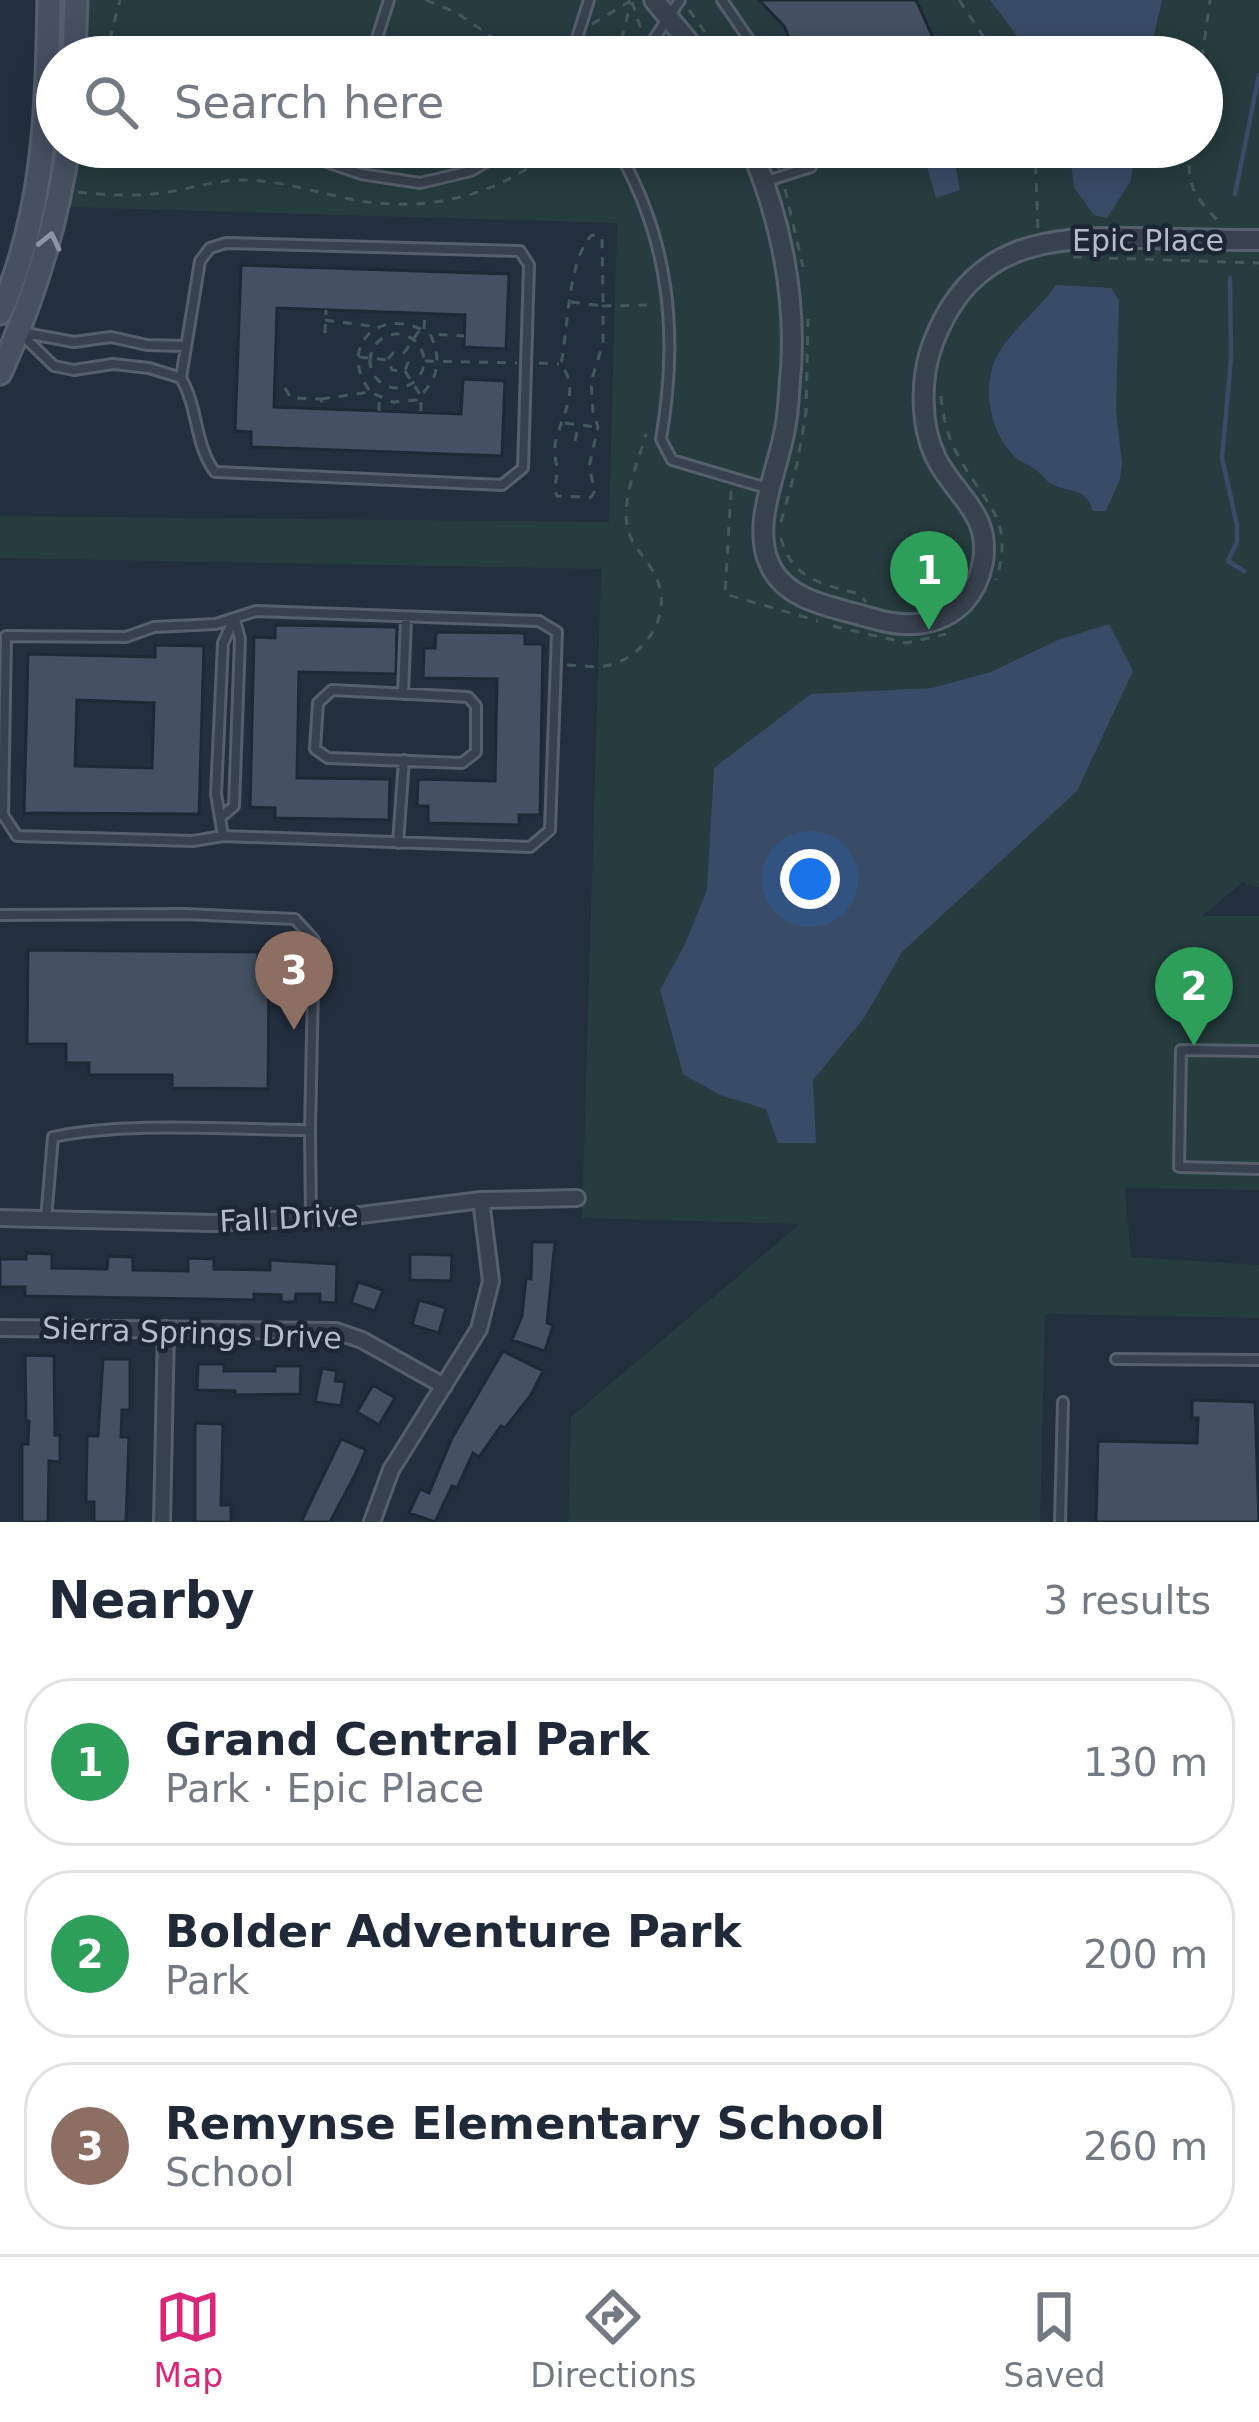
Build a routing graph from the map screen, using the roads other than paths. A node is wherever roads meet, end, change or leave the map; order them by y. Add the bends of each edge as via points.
1 (50, 0) edge
2 (76, 0) edge
3 (389, 0) edge
4 (589, 0) edge
5 (722, 0) edge
6 (670, 4) edge
7 (49, 36) edge
8 (75, 36) edge
9 (378, 36) edge
10 (578, 36) edge
11 (653, 36) edge
12 (689, 36) edge
13 (746, 36) edge
14 (40, 168) edge
15 (64, 168) edge
16 (343, 168) edge
17 (476, 168) edge
18 (627, 168) edge
19 (765, 168) edge
20 (808, 168) edge
21 (773, 179) junction
22 (1259, 240) edge
23 (6, 322) edge
24 (185, 346) junction
25 (0, 373) edge
26 (181, 378) junction
27 (772, 489) junction
28 (235, 618) junction
29 (406, 619) junction
30 (3, 636) edge
31 (3, 654) edge
32 (2, 688) edge
33 (403, 694) junction
34 (404, 760) junction
35 (223, 816) junction
36 (223, 836) junction
37 (398, 843) junction
38 (0, 915) edge
39 (1259, 1051) edge
40 (310, 1130) junction
41 (1259, 1169) edge
42 (578, 1198) dead end
43 (481, 1199) junction
44 (0, 1218) edge
45 (311, 1218) junction
46 (46, 1219) junction
47 (0, 1328) edge
48 (166, 1328) junction
49 (1116, 1359) dead end
50 (1259, 1360) edge
51 (444, 1386) junction
52 (1063, 1402) dead end
53 (162, 1522) edge
54 (372, 1522) edge
55 (1060, 1522) edge

1 - 7 main road
2 - 8 main road
3 - 9 lane
4 - 10 lane
5 - 13 lane
6 - 11 lane
6 - 12 street
14 - 23 main road
23 -> 15 main road via 47,256
16 - 17 lane via 420,183
18 - 27 lane via 649,212 666,277 664,450 672,460
19 - 21 street, Epic Place
20 - 21 lane
21 - 27 street, Epic Place via 791,322 786,425
22 - 27 street, Epic Place via 1040,243 992,261 971,279 940,323 924,386 936,459 982,528 975,586 957,608 927,623 860,624 785,588 762,535
23 - 24 lane via 74,342 111,337
23 - 25 main road
23 - 26 lane via 54,366 113,364
24 - 26 lane
24 - 26 lane via 200,261 226,242 520,251 529,265 523,468 502,485 215,472 201,453 193,398
28 - 29 lane via 256,611
28 - 30 lane via 126,637
28 - 35 lane via 223,643 216,794
28 - 35 lane via 234,806
29 - 33 lane
29 - 37 lane via 539,621 557,632 556,664 550,830 530,847
30 - 31 lane
31 - 32 lane
32 - 36 lane via 3,815 17,836
33 - 34 lane via 469,697 476,706 476,752 462,763
33 - 34 lane via 332,690 318,703 315,748 328,758
34 - 37 lane
35 - 36 lane
36 - 37 lane
38 - 40 lane via 295,920 314,940
39 - 41 lane via 1181,1050 1179,1167
40 - 45 lane
40 - 46 lane via 53,1137
42 - 43 street, Fall Drive
43 - 45 street, Fall Drive
43 - 51 street via 491,1281 479,1329
44 - 46 street, Fall Drive
45 - 46 street, Fall Drive
47 - 48 street, Sierra Springs Drive
48 - 51 street, Sierra Springs Drive via 336,1331
48 - 53 street
49 - 50 lane
51 - 54 street via 391,1470
52 - 55 lane

